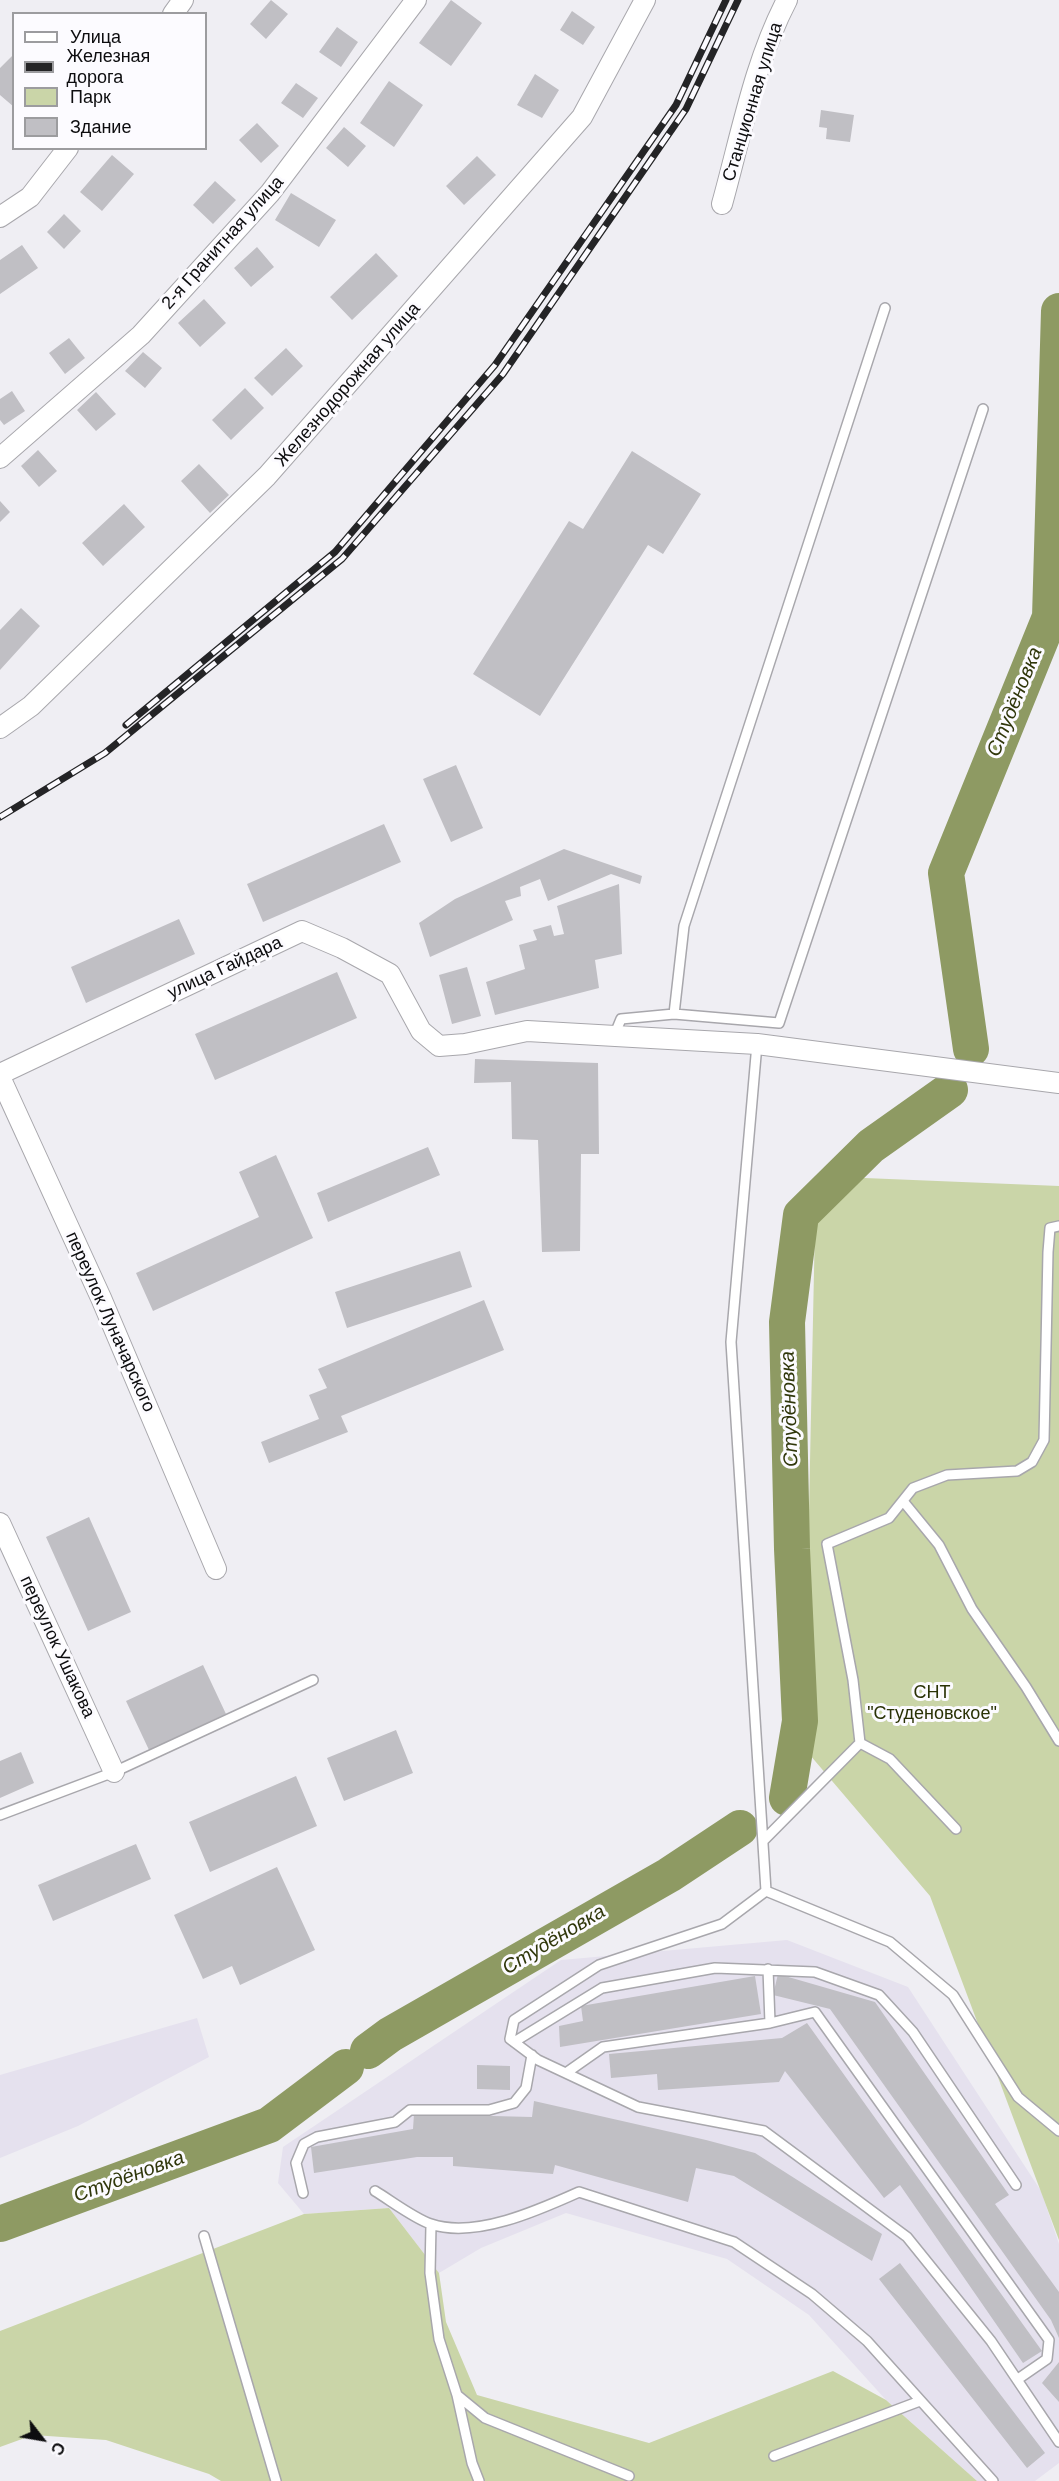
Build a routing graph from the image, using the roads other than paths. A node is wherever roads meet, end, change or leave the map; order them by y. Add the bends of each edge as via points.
1 (416, 0) edge
2 (645, 0) edge
3 (787, 0) edge
4 (66, 150) edge
5 (722, 204) dead end
6 (0, 217) edge
7 (885, 308) dead end
8 (983, 409) dead end
9 (0, 459) edge
10 (0, 728) edge
11 (674, 1014) junction
12 (614, 1036) junction
13 (757, 1044) junction
14 (0, 1076) edge
15 (1059, 1083) edge
16 (1059, 1226) edge
17 (903, 1501) junction
18 (0, 1523) edge
19 (216, 1569) dead end
20 (314, 1680) dead end
21 (1059, 1741) edge
22 (860, 1743) junction
23 (114, 1772) junction
24 (0, 1815) edge
25 (956, 1829) dead end
26 (763, 1841) junction
27 (766, 1892) junction
28 (768, 1969) junction
29 (770, 2023) junction
30 (514, 2042) junction
31 (532, 2055) junction
32 (566, 2073) junction
33 (1059, 2132) edge
34 (1016, 2185) dead end
35 (375, 2191) dead end
36 (303, 2193) dead end
37 (431, 2224) junction
38 (204, 2236) dead end
39 (1018, 2379) junction
40 (457, 2395) junction
41 (920, 2401) junction
42 (1059, 2442) edge
43 (774, 2456) dead end
44 (629, 2476) dead end
45 (276, 2481) edge
46 (479, 2481) edge
47 (993, 2481) edge

1 - 9 street, 2-я Гранитная улица via 263,201 141,335
2 - 10 street, Железнодорожная улица via 582,117 267,477 31,706
3 - 5 street, Станционная улица via 759,69
4 - 6 street via 30,197
7 - 11 lane via 684,926
8 - 11 lane via 779,1023
11 - 12 lane via 621,1019
12 - 13 street
12 - 14 street, улица Гайдара via 527,1031 438,1046 420,1031 390,974 303,932
13 - 15 street
13 - 26 lane via 731,1342
14 - 19 street, переулок Луначарского via 101,1298
16 - 17 lane via 1050,1228 1048,1252 1044,1440 1032,1462 1017,1471 947,1475 913,1488
17 - 21 lane via 939,1545 972,1608
17 - 22 lane via 889,1518 827,1544 853,1680
18 - 23 street, переулок Ушакова
20 - 23 lane
22 - 25 lane via 890,1759
22 - 26 lane
23 - 24 lane
26 - 27 lane
27 - 30 lane via 722,1924 599,1965 514,2020 510,2039
27 - 33 lane via 890,1942 953,1995 1018,2097
28 - 29 lane
28 - 30 lane via 715,1968 602,1988
28 - 34 lane via 815,1972 879,1995 913,2032
29 - 32 lane via 603,2047
29 - 39 lane via 815,2012 1049,2340 1047,2359
30 - 31 lane
31 - 32 lane
31 - 36 lane via 526,2088 514,2103 489,2110 410,2110 395,2122 317,2137 304,2144 296,2163
32 - 39 lane via 638,2107 764,2131 907,2237
35 - 37 lane
37 - 40 lane via 430,2273 439,2339
37 - 41 lane via 475,2229 544,2208 579,2192 734,2242 812,2294 867,2341
38 - 45 lane
39 - 42 lane
40 - 44 lane via 485,2418
40 - 46 lane
41 - 43 lane
41 - 47 lane

